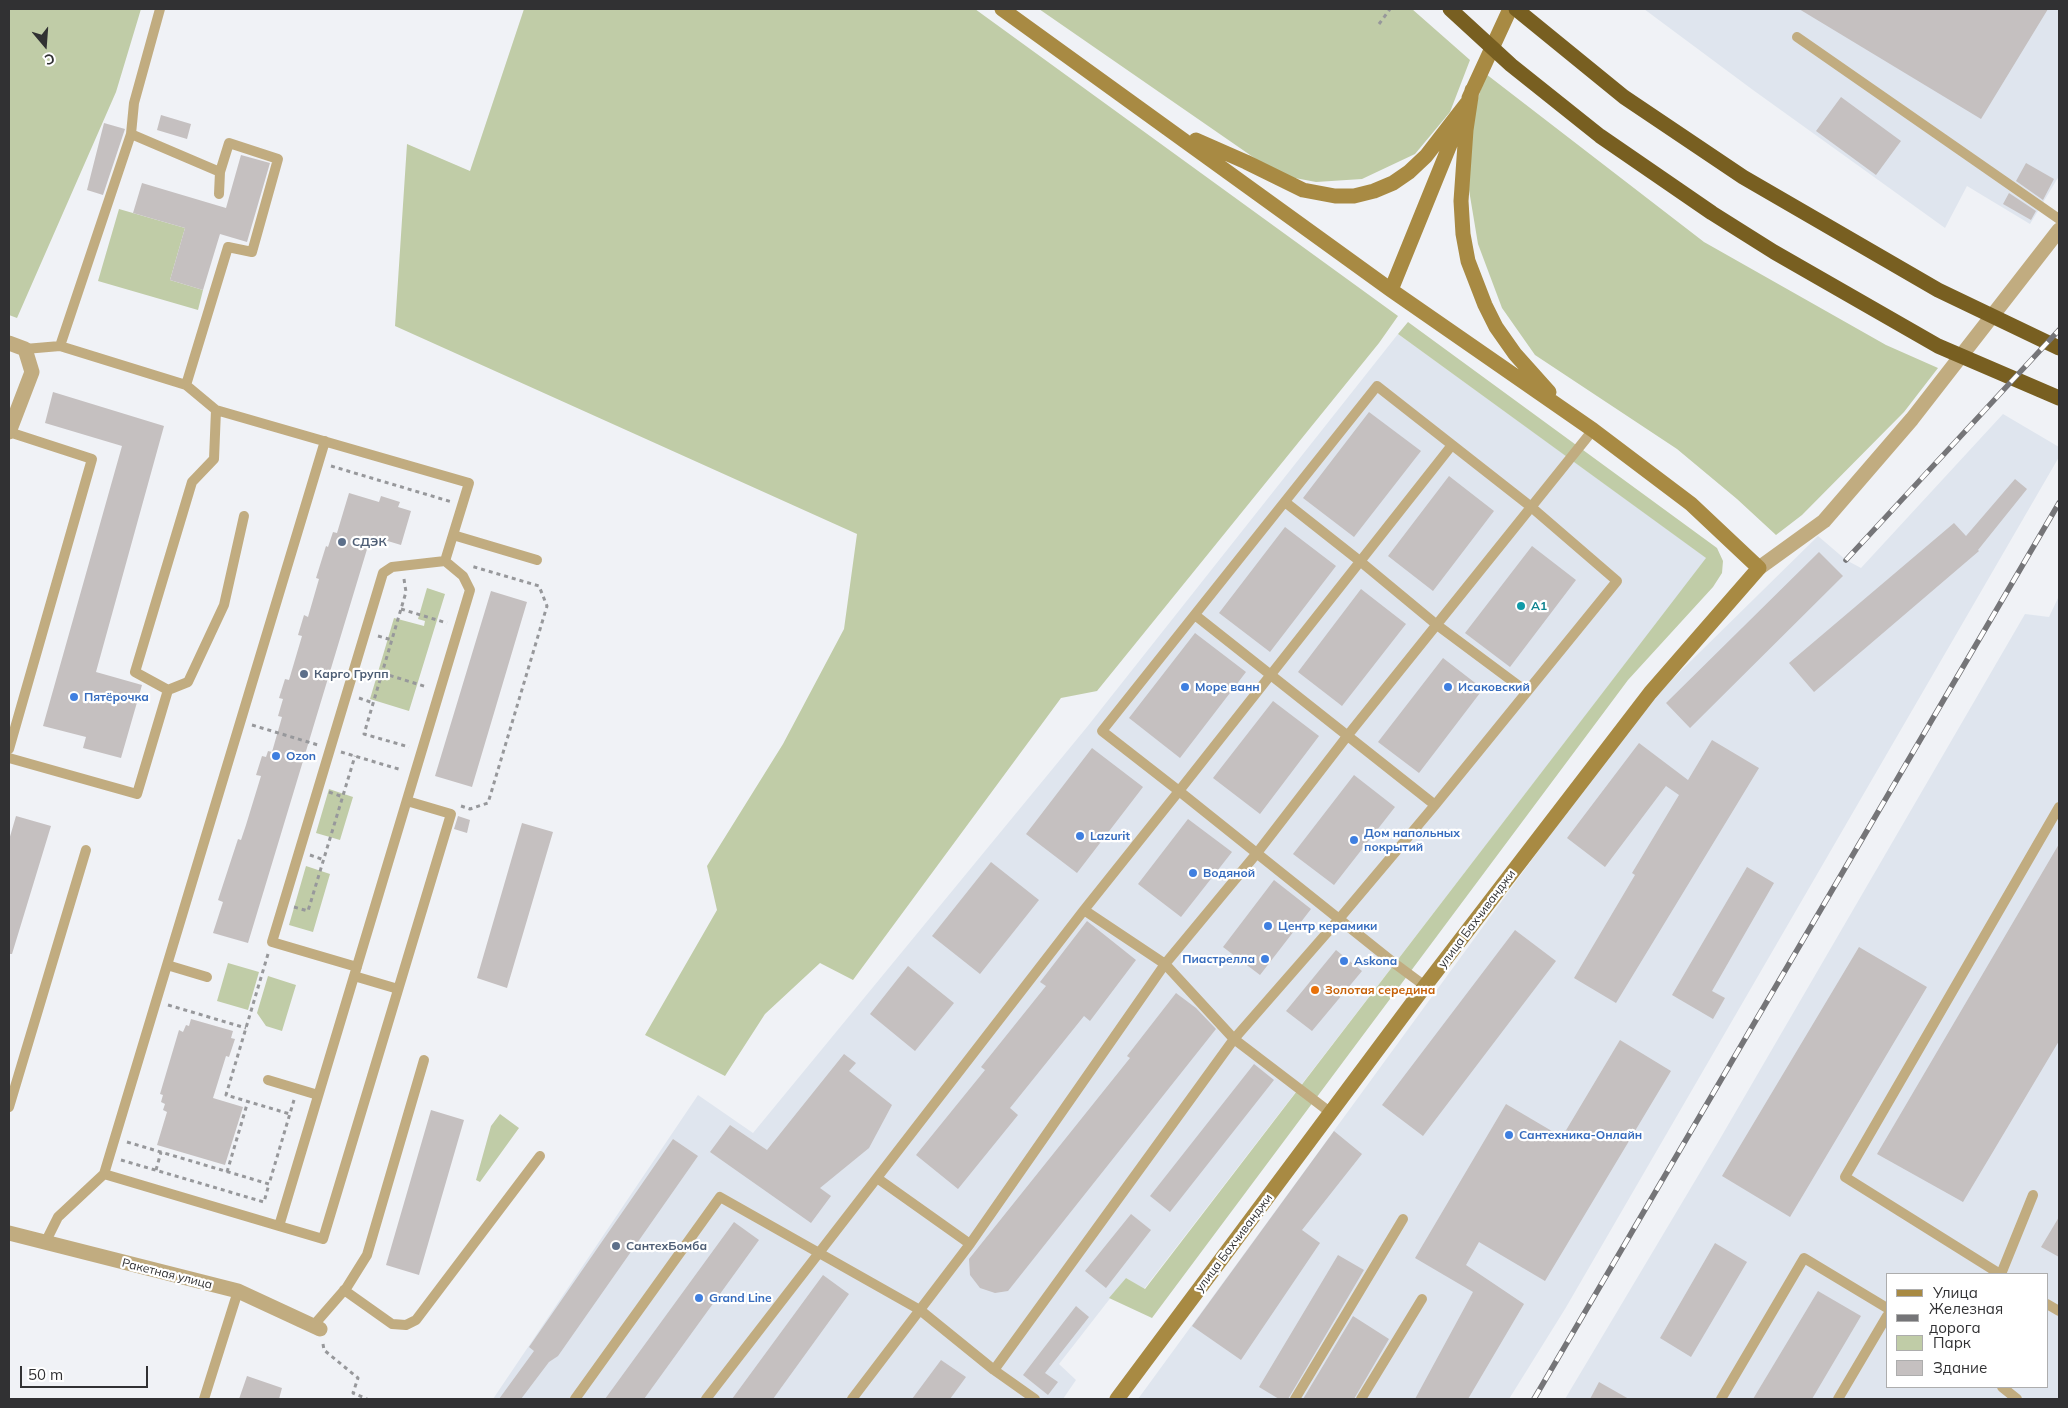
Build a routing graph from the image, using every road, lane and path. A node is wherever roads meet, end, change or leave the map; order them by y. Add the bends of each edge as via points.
1 (160, 9) edge
2 (1002, 9) edge
3 (1390, 9) edge
4 (1450, 9) edge
5 (1510, 9) edge
6 (1516, 9) edge
7 (1379, 24) dead end
8 (1797, 37) dead end
9 (1469, 96) junction
10 (1168, 128) junction
11 (131, 134) junction
12 (220, 172) junction
13 (219, 194) dead end
14 (2059, 220) edge
15 (2059, 230) edge
16 (1391, 290) junction
17 (9, 343) edge
18 (60, 346) junction
19 (2059, 348) edge
20 (25, 349) junction
21 (186, 385) junction
22 (2059, 398) edge
23 (216, 410) junction
24 (1565, 410) junction
25 (1593, 430) junction
26 (9, 432) edge
27 (324, 442) junction
28 (1452, 446) junction
29 (327, 465) dead end
30 (1285, 502) junction
31 (462, 505) junction
32 (1530, 506) junction
33 (244, 516) dead end
34 (453, 535) junction
35 (445, 560) junction
36 (537, 560) dead end
37 (1361, 562) junction
38 (401, 566) junction
39 (1759, 568) junction
40 (401, 609) junction
41 (1195, 615) junction
42 (1437, 625) junction
43 (459, 626) junction
44 (382, 673) junction
45 (1271, 675) junction
46 (168, 690) junction
47 (440, 691) junction
48 (1527, 692) junction
49 (249, 724) dead end
50 (1348, 735) junction
51 (9, 749) edge
52 (330, 749) junction
53 (422, 751) junction
54 (355, 756) junction
55 (9, 758) edge
56 (415, 774) junction
57 (1179, 791) junction
58 (407, 801) junction
59 (1435, 805) junction
60 (2059, 807) edge
61 (470, 809) dead end
62 (86, 850) dead end
63 (1256, 853) junction
64 (283, 904) junction
65 (1084, 910) junction
66 (1339, 918) junction
67 (272, 942) junction
68 (1165, 964) junction
69 (167, 965) junction
70 (355, 971) junction
71 (207, 978) dead end
72 (1425, 986) junction
73 (398, 989) junction
74 (164, 1004) dead end
75 (246, 1028) junction
76 (1234, 1039) junction
77 (424, 1060) dead end
78 (268, 1080) dead end
79 (298, 1089) junction
80 (318, 1095) junction
81 (248, 1101) junction
82 (9, 1107) edge
83 (1331, 1113) junction
84 (290, 1114) junction
85 (124, 1141) dead end
86 (162, 1152) junction
87 (540, 1156) dead end
88 (118, 1159) dead end
89 (156, 1170) junction
90 (227, 1172) junction
91 (104, 1174) junction
92 (877, 1178) junction
93 (269, 1184) junction
94 (2033, 1195) dead end
95 (1403, 1219) dead end
96 (279, 1226) junction
97 (9, 1233) edge
98 (46, 1243) junction
99 (970, 1244) junction
100 (818, 1253) junction
101 (1999, 1273) edge
102 (2001, 1273) edge
103 (344, 1290) junction
104 (238, 1291) junction
105 (1422, 1299) dead end
106 (2048, 1305) edge
107 (1886, 1307) edge
108 (920, 1310) junction
109 (2059, 1312) edge
110 (1886, 1318) edge
111 (316, 1327) junction
112 (994, 1370) junction
113 (2003, 1388) edge
114 (1022, 1396) edge
115 (204, 1399) edge
116 (367, 1399) edge
117 (575, 1399) edge
118 (706, 1399) edge
119 (852, 1399) edge
120 (1035, 1399) edge
121 (1117, 1399) edge
122 (1295, 1399) edge
123 (1360, 1399) edge
124 (1721, 1399) edge
125 (1838, 1399) edge
126 (2017, 1399) edge

1 - 11 lane via 134,103
2 - 10 main road
3 - 7 path
4 - 22 highway via 1511,64 1600,136 1712,213 1938,346
5 - 9 main road
6 - 19 highway via 1624,97 1743,177 1938,290
8 - 14 lane
9 - 10 main road via 1426,156 1409,172 1393,183 1354,196 1302,190
9 - 16 main road
9 - 24 main road via 1461,201 1468,261 1496,327 1515,354
10 - 16 main road
11 - 12 lane
11 - 18 lane
12 - 13 lane
12 - 21 lane via 229,143 278,159 252,252 228,247
15 - 39 street via 1912,419 1824,521
16 - 24 main road
17 - 20 street
18 - 20 lane
18 - 21 lane
20 - 26 street via 32,372
21 - 23 lane
23 - 27 lane
23 - 46 lane via 214,459 192,482 135,672
24 - 25 main road
25 - 32 lane
25 - 39 main road via 1691,504
26 - 51 lane via 92,459
27 - 31 lane via 469,483
27 - 69 lane
28 - 30 lane via 1377,386
28 - 32 lane
28 - 37 lane
29 - 31 path
30 - 37 lane
30 - 41 lane
31 - 34 lane
32 - 42 lane
32 - 48 lane via 1617,580
33 - 46 lane via 224,605 188,682
34 - 35 lane
34 - 36 lane
35 - 38 lane
35 - 43 lane via 463,576 470,590
35 - 61 path via 539,586 547,606 488,803
37 - 42 lane
37 - 45 lane
38 - 40 path via 406,592
38 - 52 lane via 383,573
39 - 72 main road, улица Бахчиванджи via 1650,693
40 - 43 path
40 - 44 path
41 - 45 lane
41 - 57 lane via 1102,731
42 - 48 lane
42 - 50 lane
43 - 47 lane
44 - 47 path
44 - 53 path via 364,734
45 - 50 lane
45 - 57 lane
46 - 55 lane via 137,794
47 - 53 lane
48 - 59 lane
49 - 52 path
50 - 59 lane
50 - 63 lane
52 - 54 path
52 - 64 lane
53 - 56 lane
54 - 56 path
54 - 64 path via 308,912
56 - 58 lane
57 - 63 lane
57 - 65 lane
58 - 70 lane
58 - 73 lane via 451,814
59 - 66 lane
60 - 101 lane via 1845,1177
62 - 82 lane
63 - 66 lane
63 - 68 lane
64 - 67 lane
65 - 68 lane
65 - 92 lane
66 - 72 lane
66 - 76 lane
67 - 70 lane
67 - 75 path
68 - 76 lane
68 - 99 lane
69 - 71 lane
69 - 91 lane
70 - 73 lane
70 - 80 lane
72 - 83 main road, улица Бахчиванджи
73 - 96 lane via 323,1239
74 - 75 path
75 - 81 path via 226,1095
76 - 83 lane
76 - 112 lane
77 - 103 lane via 367,1255
78 - 79 lane
79 - 80 lane
79 - 84 path
80 - 96 lane
81 - 84 path
81 - 90 path
83 - 121 main road, улица Бахчиванджи
84 - 93 path
85 - 86 path
86 - 89 path
86 - 90 path
87 - 103 lane via 416,1320 406,1325 392,1324
88 - 89 path
89 - 93 path via 264,1202
90 - 93 path
91 - 96 lane
91 - 98 lane via 58,1217
92 - 99 lane
92 - 100 lane
94 - 102 lane
95 - 122 lane
97 - 98 street, Ракетная улица
98 - 104 street, Ракетная улица
99 - 108 lane
100 - 108 lane
100 - 117 lane via 720,1197
100 - 118 lane
103 - 111 lane
104 - 111 street, Ракетная улица
104 - 115 lane
105 - 123 lane
106 - 109 lane
107 - 124 lane via 1804,1258
108 - 112 lane
108 - 119 lane
110 - 125 lane
111 - 116 path via 324,1350 358,1378 353,1393
112 - 114 lane
113 - 126 lane
114 - 120 lane

